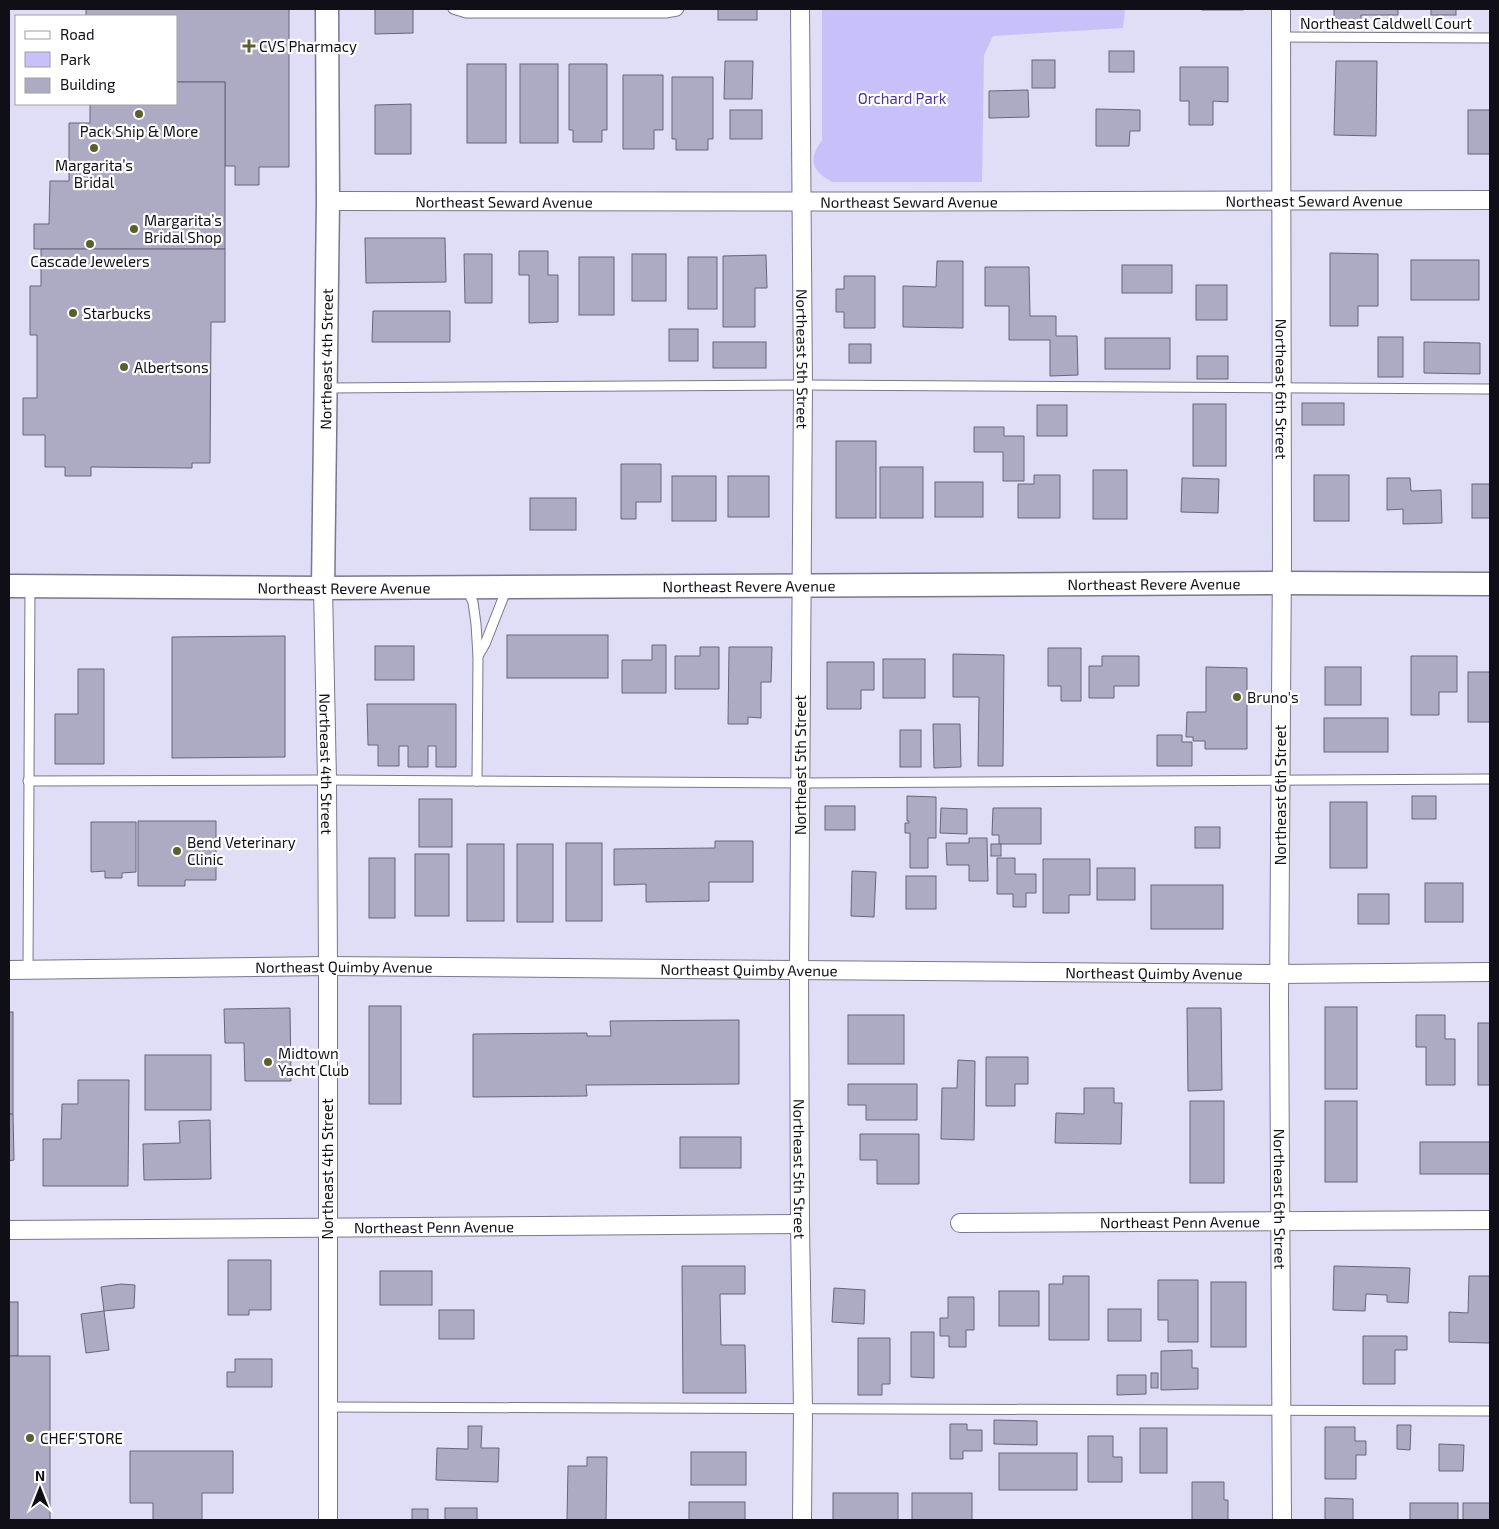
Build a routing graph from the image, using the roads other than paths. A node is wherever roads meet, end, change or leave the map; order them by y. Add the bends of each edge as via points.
1 (327, 9) edge
2 (453, 9) edge
3 (679, 9) edge
4 (800, 9) edge
5 (1281, 9) edge
6 (1281, 36) junction
7 (1490, 38) edge
8 (1490, 200) edge
9 (328, 201) junction
10 (1280, 201) junction
11 (802, 202) junction
12 (803, 385) junction
13 (326, 388) junction
14 (1282, 388) junction
15 (1490, 389) edge
16 (1282, 583) junction
17 (1490, 584) edge
18 (19, 586) edge
19 (801, 586) junction
20 (466, 587) junction
21 (507, 587) junction
22 (323, 588) junction
23 (478, 656) junction
24 (1490, 779) edge
25 (326, 780) junction
26 (1281, 780) junction
27 (28, 781) junction
28 (477, 781) junction
29 (800, 783) junction
30 (328, 966) junction
31 (9, 970) edge
32 (28, 970) junction
33 (799, 970) junction
34 (1490, 972) edge
35 (1279, 974) junction
36 (1490, 1220) edge
37 (1280, 1221) junction
38 (960, 1223) dead end
39 (800, 1224) junction
40 (327, 1228) junction
41 (9, 1230) edge
42 (328, 1408) junction
43 (803, 1409) junction
44 (1282, 1410) junction
45 (1490, 1412) edge
46 (328, 1520) edge
47 (802, 1520) edge
48 (1282, 1520) edge

1 - 9 street, Northeast 4th Street
2 - 3 lane via 466,14 666,13
4 - 11 street, Northeast 5th Street
5 - 6 street, Northeast 6th Street
6 - 7 lane, Northeast Caldwell Court
6 - 10 street, Northeast 6th Street
8 - 10 street, Northeast Seward Avenue
9 - 11 street, Northeast Seward Avenue
9 - 13 street, Northeast 4th Street
10 - 11 street, Northeast Seward Avenue
10 - 14 street, Northeast 6th Street
11 - 12 street, Northeast 5th Street
12 - 13 lane
12 - 14 lane
12 - 19 street, Northeast 5th Street
13 - 22 street, Northeast 4th Street
14 - 15 lane
14 - 16 street, Northeast 6th Street
16 - 17 street, Northeast Revere Avenue
16 - 19 street, Northeast Revere Avenue
16 - 26 street, Northeast 6th Street
18 - 22 street, Northeast Revere Avenue
18 - 27 lane
19 - 21 street, Northeast Revere Avenue
19 - 29 street, Northeast 5th Street
20 - 21 street, Northeast Revere Avenue
20 - 22 street, Northeast Revere Avenue
20 - 23 lane via 473,602
21 - 23 lane via 486,644
22 - 25 street, Northeast 4th Street
23 - 28 lane
24 - 26 lane
25 - 27 lane
25 - 28 lane
25 - 30 street, Northeast 4th Street
26 - 29 lane
26 - 35 street, Northeast 6th Street
27 - 32 lane
28 - 29 lane
29 - 33 street, Northeast 5th Street
30 - 32 street, Northeast Quimby Avenue
30 - 33 street, Northeast Quimby Avenue
30 - 40 street, Northeast 4th Street
31 - 32 street, Northeast Quimby Avenue
33 - 35 street, Northeast Quimby Avenue
33 - 39 street, Northeast 5th Street
34 - 35 street, Northeast Quimby Avenue
35 - 37 street, Northeast 6th Street
36 - 37 street, Northeast Penn Avenue
37 - 38 street, Northeast Penn Avenue
37 - 44 street, Northeast 6th Street
39 - 40 street, Northeast Penn Avenue
39 - 43 street, Northeast 5th Street
40 - 41 street, Northeast Penn Avenue
40 - 42 street, Northeast 4th Street
42 - 43 lane
42 - 46 street, Northeast 4th Street
43 - 44 lane
43 - 47 street, Northeast 5th Street
44 - 45 lane
44 - 48 street, Northeast 6th Street

